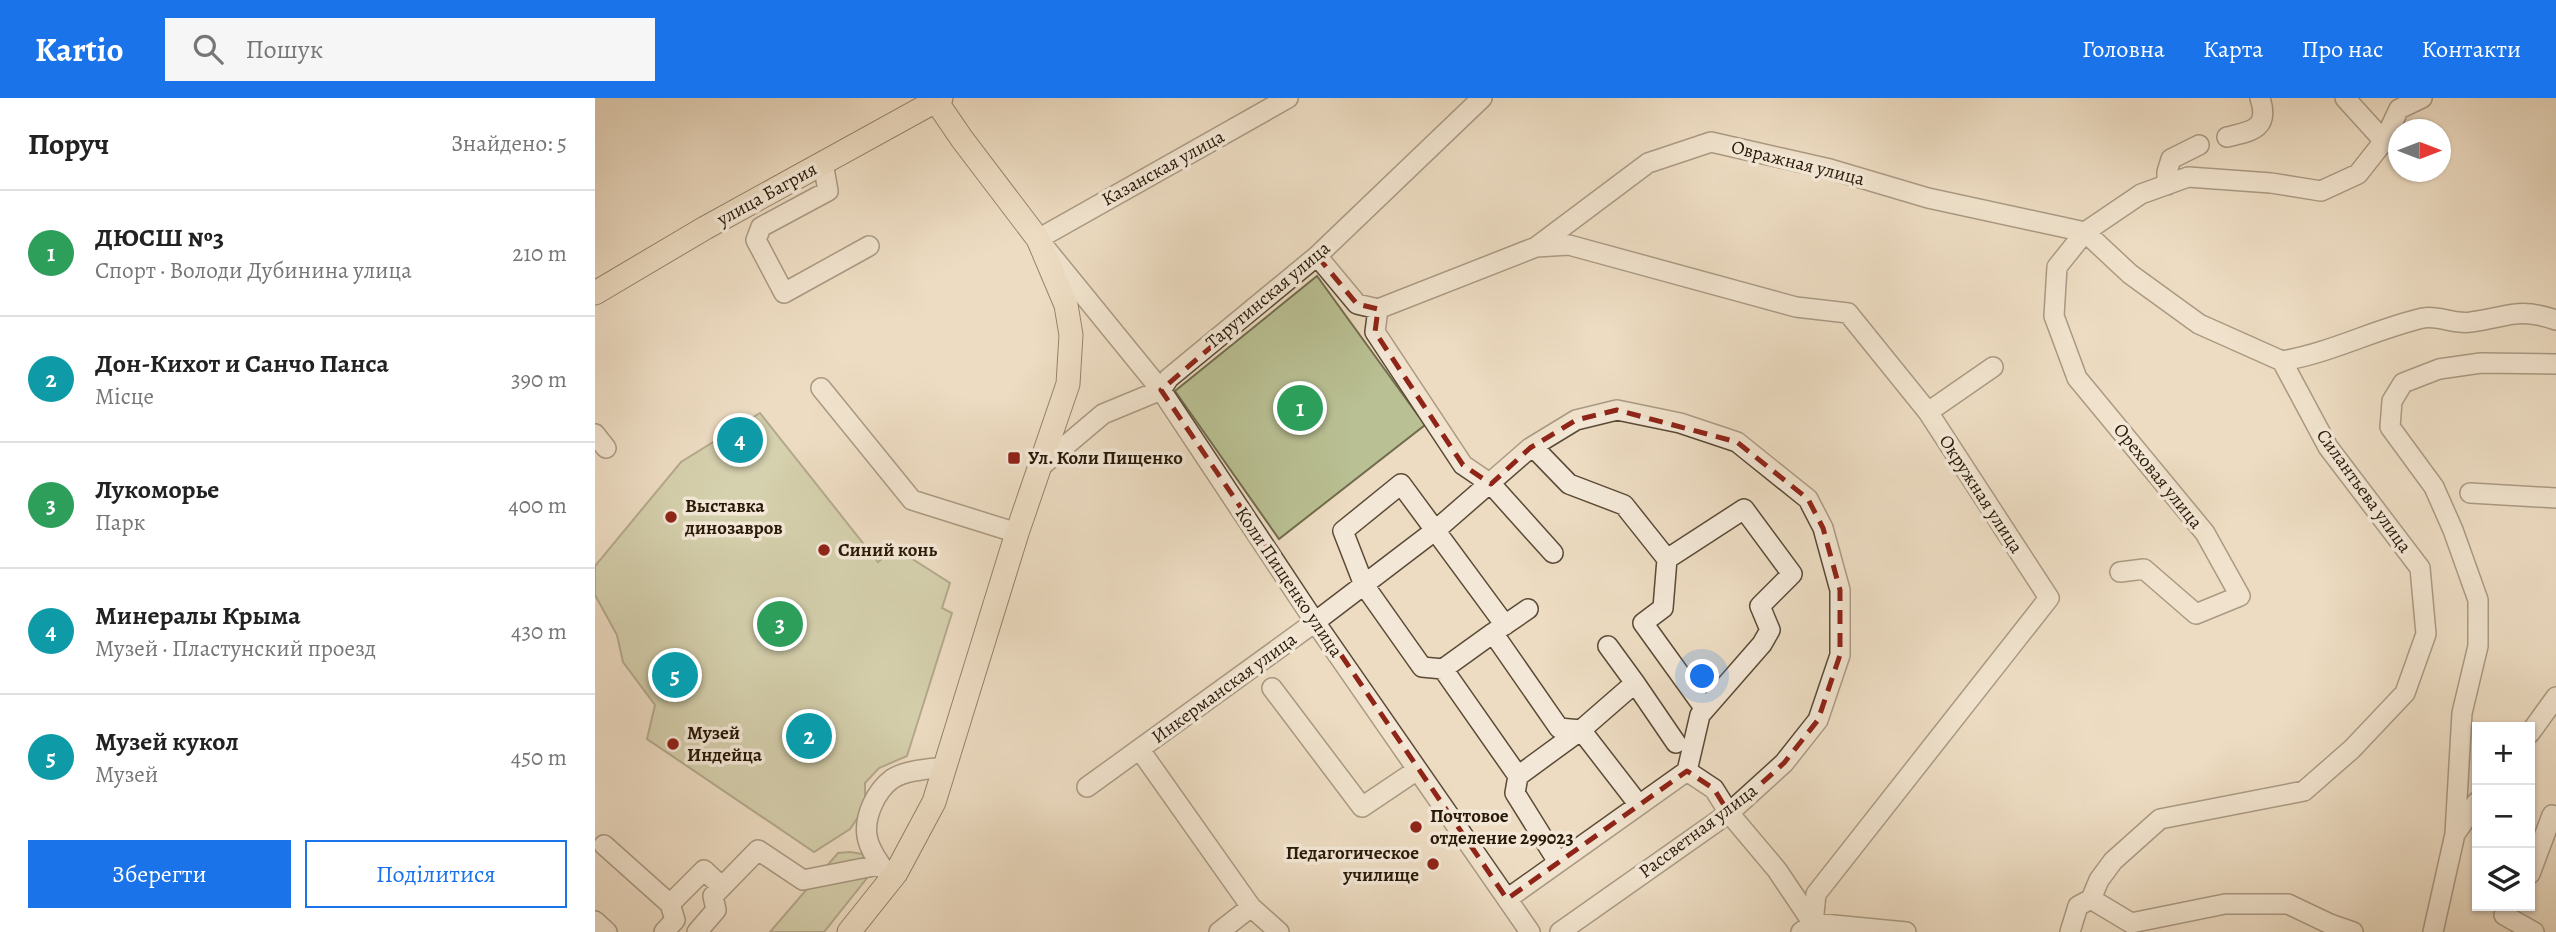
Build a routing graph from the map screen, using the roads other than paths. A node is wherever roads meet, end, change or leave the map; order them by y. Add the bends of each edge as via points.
1 (1288, 98) edge
2 (1482, 98) edge
3 (2260, 98) edge
4 (2345, 98) edge
5 (2423, 98) edge
6 (937, 99) edge
7 (2227, 137) dead end
8 (2384, 141) junction
9 (2199, 145) dead end
10 (823, 163) junction
11 (2167, 185) junction
12 (2085, 232) junction
13 (1038, 239) junction
14 (869, 246) dead end
15 (1536, 247) junction
16 (1317, 256) junction
17 (595, 293) edge
18 (1378, 309) junction
19 (2556, 320) edge
20 (2282, 360) junction
21 (2556, 364) edge
22 (1993, 367) dead end
23 (821, 387) dead end
24 (1161, 390) junction
25 (1928, 412) junction
26 (1530, 448) junction
27 (1038, 468) junction
28 (1491, 484) junction
29 (2470, 493) dead end
30 (2556, 498) edge
31 (1437, 529) junction
32 (1017, 533) junction
33 (1553, 553) dead end
34 (1667, 559) junction
35 (2120, 572) dead end
36 (1364, 584) junction
37 (1528, 609) dead end
38 (1315, 622) junction
39 (1499, 629) junction
40 (1608, 646) dead end
41 (1443, 669) junction
42 (1635, 683) junction
43 (1272, 688) dead end
44 (2556, 697) edge
45 (1705, 709) junction
46 (2535, 726) edge
47 (1581, 730) junction
48 (1677, 743) dead end
49 (1140, 750) junction
50 (945, 766) junction
51 (1417, 770) junction
52 (1687, 771) junction
53 (1518, 776) junction
54 (1087, 787) dead end
55 (1639, 805) junction
56 (2472, 809) edge
57 (1729, 813) junction
58 (2552, 815) dead end
59 (2455, 834) junction
60 (604, 845) dead end
61 (2535, 861) edge
62 (1558, 862) junction
63 (885, 872) junction
64 (722, 887) junction
65 (1507, 899) junction
66 (2091, 899) junction
67 (670, 904) junction
68 (1251, 907) junction
69 (2506, 911) edge
70 (595, 921) edge
71 (1811, 929) edge
72 (607, 932) edge
73 (664, 932) edge
74 (697, 932) edge
75 (849, 932) edge
76 (1219, 932) edge
77 (1279, 932) edge
78 (1530, 932) edge
79 (1560, 932) edge
80 (1906, 932) edge
81 (2070, 932) edge
82 (2353, 932) edge
83 (2433, 932) edge
84 (2534, 932) edge

1 - 13 street, Казанская улица
2 - 16 street, Тарутинская улица
3 - 7 street via 2263,112 2259,125
4 - 8 street
5 - 8 street via 2399,109
6 - 10 main road, улица Багрия
6 - 13 main road
8 - 11 street via 2358,174 2321,191 2187,177
9 - 11 street via 2171,159
10 - 14 street via 828,191 761,227 756,240 784,293
10 - 17 main road, улица Багрия
11 - 12 street via 2141,194
12 - 15 street, Овражная улица via 1928,198 1711,142 1649,163
12 - 20 street via 2130,274 2199,324
12 - 35 street, Ореховая улица via 2057,267 2054,316 2077,378 2205,533 2240,596 2196,614 2144,569
13 - 24 street, Коли Пищенко улица
13 - 27 main road via 1066,304 1071,335 1067,384
15 - 18 street
15 - 25 street, Окружная улица via 1569,245 1796,307 1848,313
16 - 18 street via 1357,304
16 - 24 street, Тарутинская улица via 1169,378
18 - 28 street via 1375,332 1463,465
19 - 20 street via 2532,312 2466,323 2425,317 2310,356
20 - 66 street, Силантьева улица via 2328,447 2420,568 2427,634 2405,693 2304,791 2160,819 2113,861
21 - 59 street via 2481,363 2439,369 2403,383 2392,401 2390,427 2434,486 2478,600 2478,646 2462,713
22 - 25 street
23 - 32 street via 912,500
24 - 27 street, Тарутинская улица via 1103,414
24 - 38 street, Коли Пищенко улица
25 - 71 street, Окружная улица via 2049,598 1816,894
26 - 28 street, Рассветная улица
26 - 34 street via 1569,484 1624,505
26 - 57 street, Рассветная улица via 1576,419 1617,410 1680,423 1737,442 1808,499 1823,528 1840,590 1840,655 1818,720 1784,763
27 - 32 main road
28 - 31 street, Инкерманская улица
28 - 33 street
29 - 30 street
31 - 36 street, Инкерманская улица
31 - 36 street via 1401,484 1343,531
31 - 39 street
32 - 50 main road
34 - 45 street via 1663,607 1643,623
34 - 45 street via 1744,509 1792,574 1760,606 1770,630 1762,645
36 - 38 street, Инкерманская улица
36 - 41 street via 1422,667
37 - 39 street
38 - 49 street, Инкерманская улица
38 - 51 street, Коли Пищенко улица
39 - 41 street
39 - 47 street via 1559,728
40 - 42 street
41 - 53 street
42 - 47 street
42 - 48 street
43 - 51 street via 1362,807
44 - 46 street
45 - 52 street
47 - 53 street
47 - 55 street
49 - 54 street, Инкерманская улица
49 - 68 street
50 - 63 main road via 934,802
50 - 63 street via 894,778 877,794 867,837
51 - 65 street, Коли Пищенко улица
52 - 55 street
52 - 57 street via 1714,789
53 - 62 street via 1515,793
55 - 62 street
56 - 59 street
57 - 71 street via 1777,870
57 - 79 street, Рассветная улица
58 - 61 street
59 - 83 street
60 - 67 street
62 - 65 street
63 - 64 street via 803,880 758,849
63 - 75 main road
64 - 67 street via 704,870
64 - 74 street via 713,896 716,911
65 - 78 street, Коли Пищенко улица
66 - 81 street, Силантьева улица via 2078,906
66 - 82 street via 2131,923 2225,904 2288,904
67 - 73 street via 675,920
68 - 76 street
68 - 77 street
69 - 84 street via 2504,915
70 - 72 street
71 - 80 street

